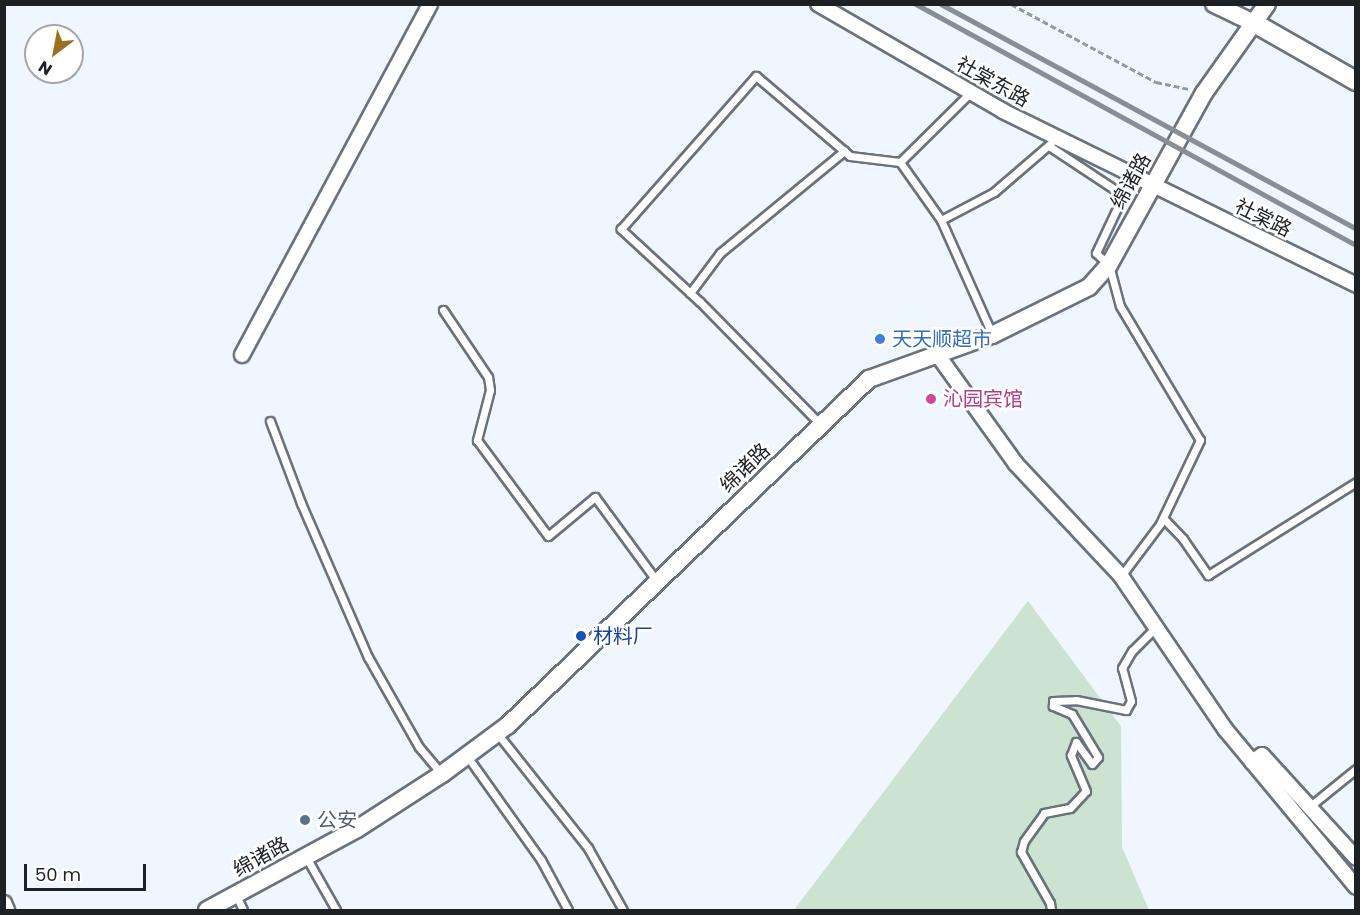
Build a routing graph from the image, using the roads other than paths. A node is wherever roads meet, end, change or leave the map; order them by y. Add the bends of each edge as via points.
1 (430, 4) edge
2 (818, 4) edge
3 (1214, 4) edge
4 (1267, 4) edge
5 (1256, 24) junction
6 (1356, 81) edge
7 (971, 92) junction
8 (1053, 142) junction
9 (844, 151) junction
10 (900, 162) junction
11 (1153, 186) junction
12 (941, 220) junction
13 (1109, 265) junction
14 (1356, 285) edge
15 (690, 293) junction
16 (443, 310) dead end
17 (992, 334) junction
18 (937, 354) junction
19 (242, 355) dead end
20 (270, 421) dead end
21 (821, 425) junction
22 (1356, 482) edge
23 (1163, 518) junction
24 (1121, 576) junction
25 (657, 582) junction
26 (1156, 627) junction
27 (497, 733) junction
28 (467, 756) junction
29 (1252, 762) junction
30 (1356, 769) edge
31 (442, 774) junction
32 (1309, 807) junction
33 (306, 857) junction
34 (1356, 858) edge
35 (1356, 887) edge
36 (236, 895) junction
37 (4, 903) edge
38 (7, 910) edge
39 (207, 910) edge
40 (243, 910) edge
41 (336, 910) edge
42 (568, 910) edge
43 (623, 910) edge
44 (1051, 910) edge

1 - 19 street
2 - 7 street, 社棠东路
3 - 5 street
4 - 5 street, 绵诸路
5 - 6 main road
5 - 11 street, 绵诸路 via 1204,93
7 - 8 street, 社棠东路
7 - 10 lane
8 - 11 street, 社棠东路
8 - 12 lane via 994,192
8 - 13 lane via 1117,191 1118,206 1096,253
9 - 10 lane via 850,156
9 - 15 lane via 720,253
9 - 15 lane via 756,76 621,230
10 - 12 lane
11 - 13 street, 绵诸路
11 - 14 street, 社棠路
12 - 17 lane
13 - 17 street, 绵诸路 via 1089,287
13 - 23 lane via 1120,306 1200,440
15 - 21 lane
16 - 25 lane via 488,377 490,390 477,440 548,537 595,497
17 - 18 street, 绵诸路
18 - 21 street, 绵诸路 via 869,379
18 - 24 street via 1016,464
20 - 31 lane via 368,657 419,747
21 - 25 street, 绵诸路
22 - 23 lane via 1208,575
23 - 24 lane
24 - 26 street
25 - 27 street, 绵诸路
26 - 29 street
26 - 44 lane via 1132,651 1122,668 1131,701 1126,710 1076,700 1053,701 1053,706 1072,714 1098,757 1092,764 1076,742 1071,755 1086,791 1070,808 1044,813 1024,841 1021,852
27 - 28 street, 绵诸路
27 - 43 lane via 588,848
28 - 31 street, 绵诸路
28 - 42 lane via 541,860
29 - 32 street via 1262,755
29 - 35 street
30 - 32 lane
31 - 33 street, 绵诸路
32 - 34 street
33 - 36 street, 绵诸路
33 - 41 lane
36 - 39 street, 绵诸路
36 - 40 lane
37 - 38 street

